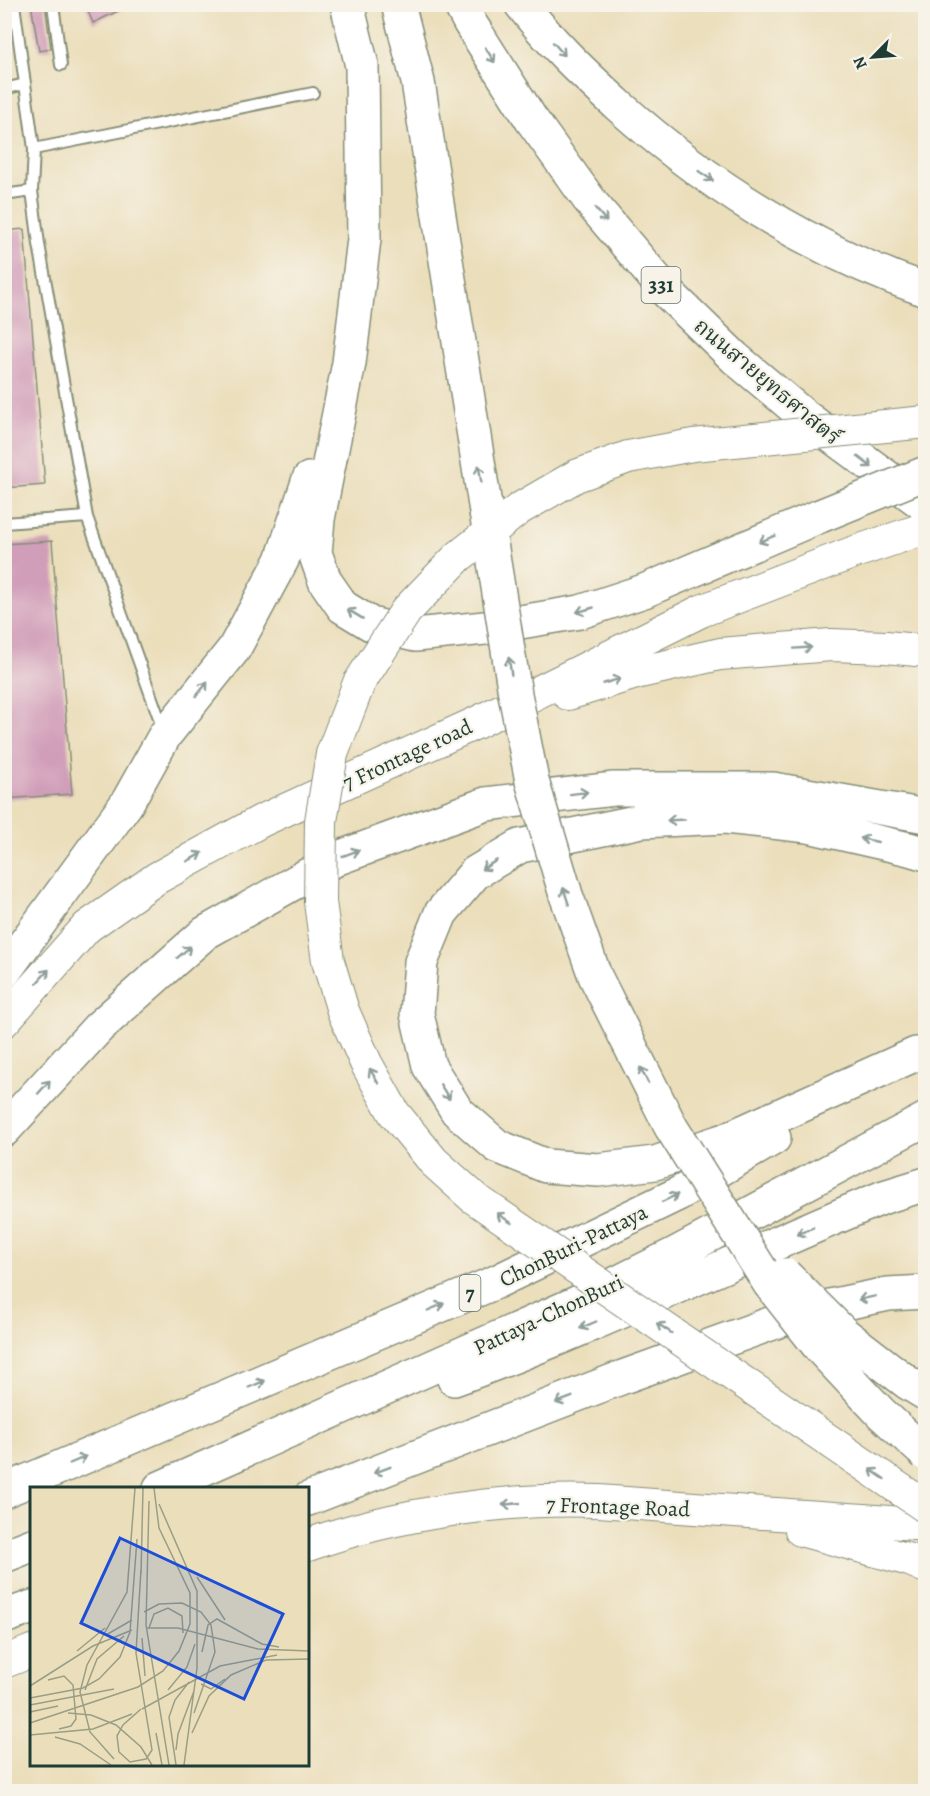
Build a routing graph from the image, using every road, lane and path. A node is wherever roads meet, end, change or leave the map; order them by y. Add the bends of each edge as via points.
1 (14, 4) edge
2 (53, 4) edge
3 (346, 4) edge
4 (398, 4) edge
5 (460, 4) edge
6 (521, 4) edge
7 (60, 65) dead end
8 (25, 84) junction
9 (4, 89) edge
10 (313, 93) dead end
11 (33, 149) junction
12 (32, 191) junction
13 (4, 195) edge
14 (836, 254) junction
15 (926, 290) edge
16 (926, 300) edge
17 (349, 363) junction
18 (926, 422) edge
19 (926, 473) edge
20 (926, 506) edge
21 (87, 516) junction
22 (4, 523) edge
23 (926, 528) edge
24 (926, 651) edge
25 (476, 723) junction
26 (165, 735) junction
27 (926, 816) edge
28 (926, 854) edge
29 (4, 972) edge
30 (4, 1020) edge
31 (921, 1051) edge
32 (926, 1119) edge
33 (671, 1127) junction
34 (4, 1130) edge
35 (926, 1184) edge
36 (926, 1292) edge
37 (926, 1394) edge
38 (926, 1454) edge
39 (193, 1474) junction
40 (162, 1487) edge
41 (4, 1491) edge
42 (309, 1499) edge
43 (926, 1507) edge
44 (737, 1512) junction
45 (926, 1525) edge
46 (309, 1545) edge
47 (30, 1546) edge
48 (4, 1556) edge
49 (926, 1567) edge
50 (30, 1608) edge
51 (4, 1617) edge
52 (30, 1652) edge
53 (4, 1662) edge

1 - 8 lane
2 - 7 lane
3 - 17 main road via 362,66 364,239
33 -> 4 main road, bridge via 595,976 532,782 418,82
5 -> 20 main road, ถนนสายยุทธศาสตร์ / 331 via 531,119 593,205 666,291 735,358 803,415
6 -> 14 main road via 578,69 699,172 765,216
8 - 9 lane
8 - 11 lane
10 - 11 lane
11 - 12 lane
12 - 13 lane
12 - 21 lane
14 - 15 main road
14 - 16 main road
19 -> 17 main road, bridge via 644,591 580,612 415,635 371,624 343,607 325,581 315,553 318,519
26 -> 17 main road via 234,649 282,560
43 -> 18 main road, bridge via 474,1198 434,1162 394,1113 343,1011 328,961 320,902 321,821 332,754 359,683 406,611 458,557 519,509 576,476 628,457 693,445
21 - 22 lane
21 - 26 lane
23 - 25 main road, 7 Frontage road via 701,611
25 -> 24 main road via 636,673 720,654 831,645
30 -> 25 main road, 7 Frontage road via 87,927 157,878 261,821
26 - 29 main road via 127,803
34 -> 27 main road via 99,1027 205,933 338,858 486,804 614,789 773,789
28 -> 31 main road via 808,826 725,817 641,821 520,846 475,873 441,913 421,962 417,1014 429,1066 457,1111 497,1146 556,1167 598,1170 656,1163 725,1140
41 -> 31 main road, ChonBuri-Pattaya / 7 via 507,1277 678,1194
32 - 39 main road, Pattaya-ChonBuri / 7 via 675,1254
33 - 37 main road, bridge via 783,1272 843,1333
33 - 38 main road, bridge via 769,1284 821,1349
35 -> 39 main road via 859,1207 498,1363
36 -> 42 main road via 888,1294 806,1311
39 - 40 main road, Pattaya-ChonBuri / 7
44 - 45 main road
44 -> 46 main road, 7 Frontage Road via 597,1501 528,1502 399,1520
44 - 49 main road, 7 Frontage Road
47 - 48 main road
50 - 51 main road
52 - 53 main road

